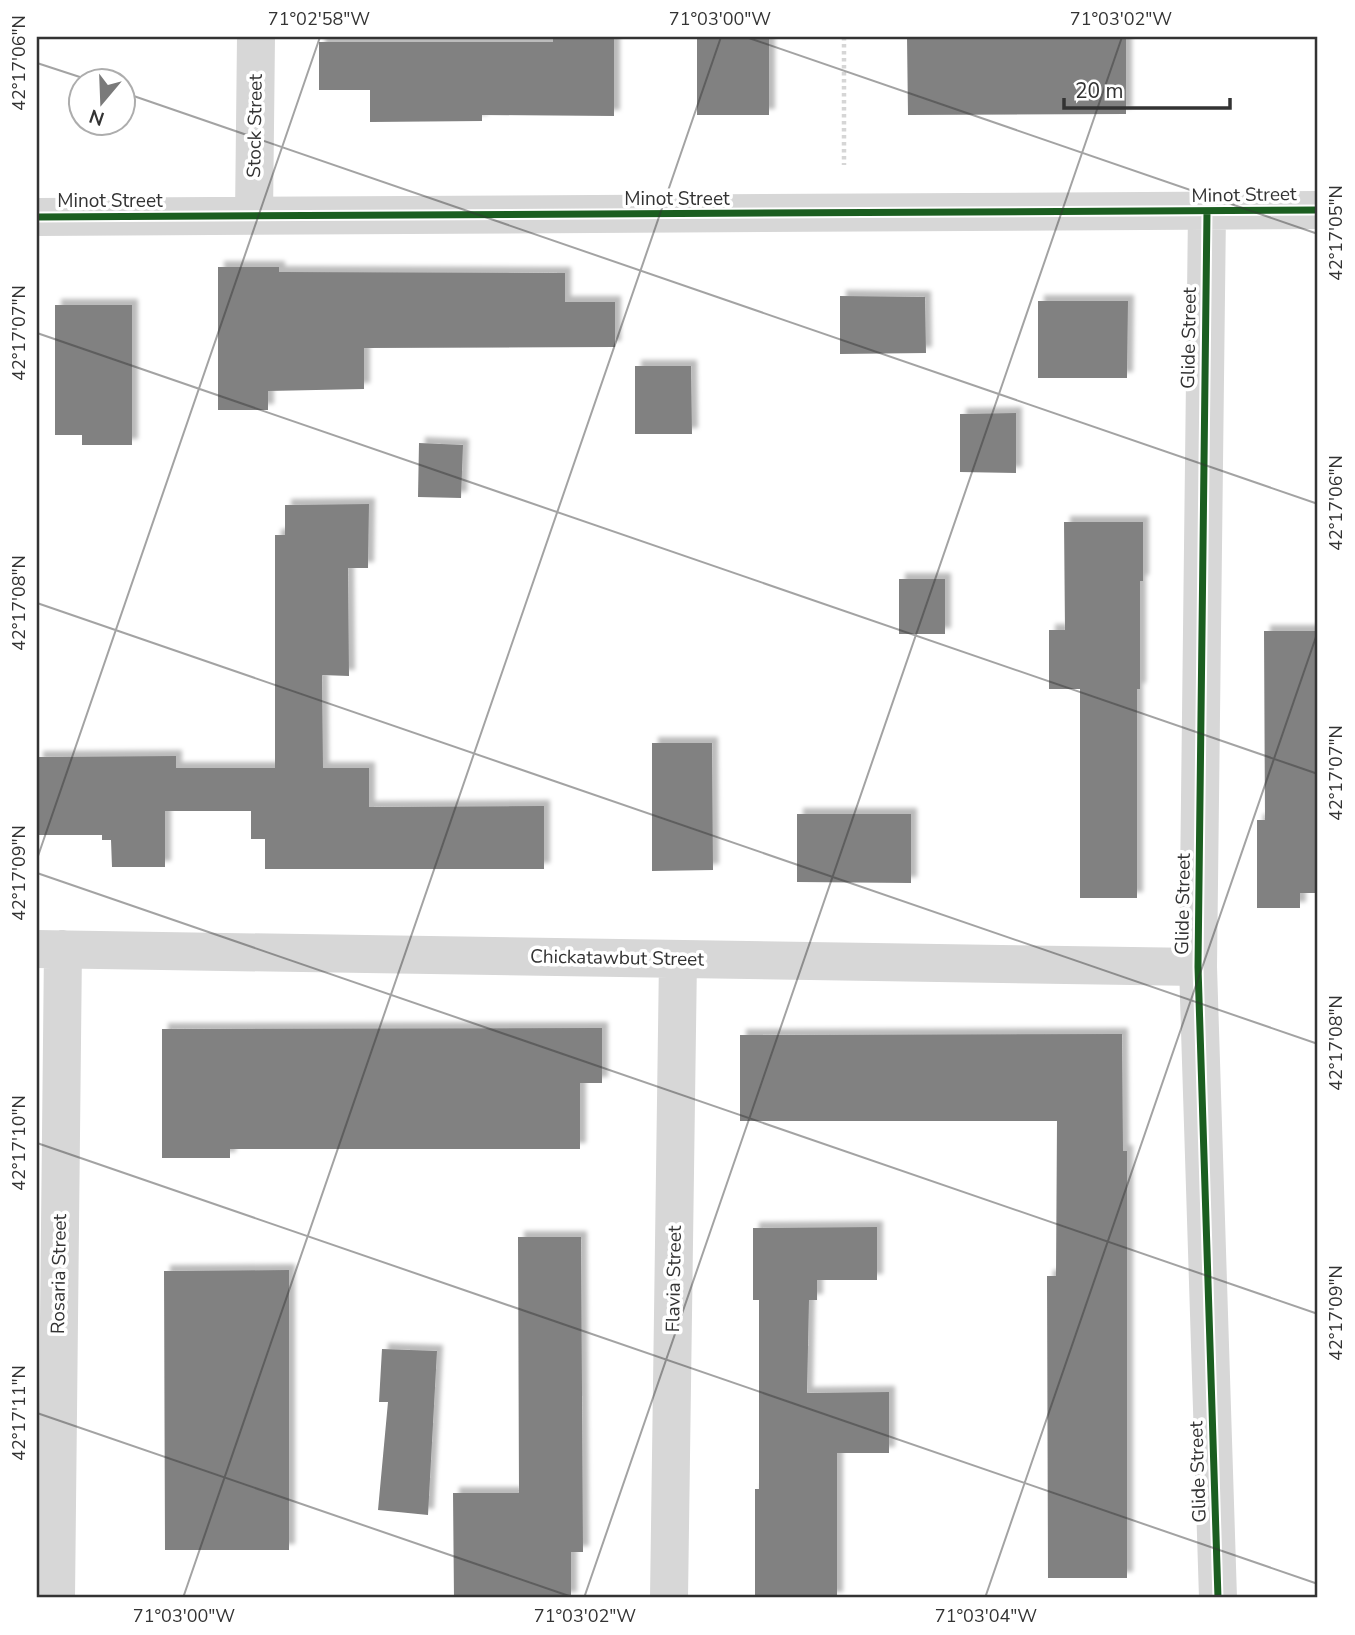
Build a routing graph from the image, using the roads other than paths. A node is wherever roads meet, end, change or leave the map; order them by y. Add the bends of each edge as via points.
1 (256, 37) edge
2 (1318, 210) edge
3 (1207, 211) junction
4 (254, 216) junction
5 (37, 217) edge
6 (50, 949) edge
7 (678, 959) junction
8 (1198, 967) junction
9 (56, 1598) edge
10 (669, 1598) edge
11 (1218, 1598) edge

1 - 4 street, Stock Street
2 - 3 street, Minot Street
3 - 4 street, Minot Street
3 - 8 street, Glide Street
4 - 5 street, Minot Street
6 - 7 street, Chickatawbut Street
6 - 9 street, Rosaria Street
7 - 8 street, Chickatawbut Street
7 - 10 street, Flavia Street
8 - 11 street, Glide Street

